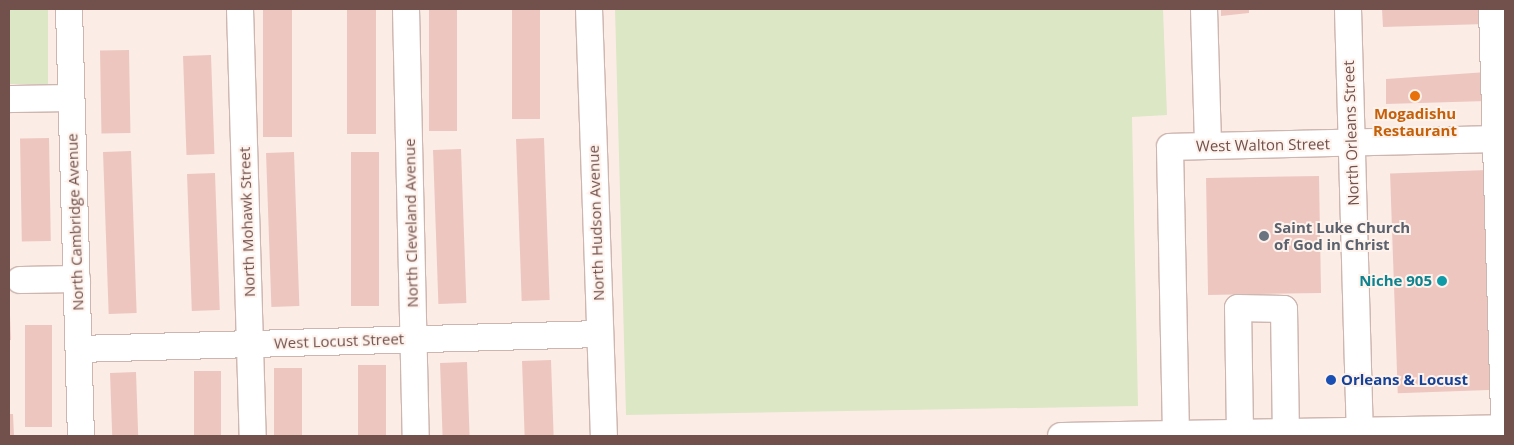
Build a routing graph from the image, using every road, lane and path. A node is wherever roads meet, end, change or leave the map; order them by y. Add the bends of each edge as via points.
1 (69, 9) edge
2 (240, 9) edge
3 (406, 9) edge
4 (589, 9) edge
5 (1204, 9) edge
6 (1348, 9) edge
7 (1492, 9) edge
8 (71, 98) junction
9 (9, 99) edge
10 (1501, 139) edge
11 (1352, 143) junction
12 (1208, 146) junction
13 (77, 279) junction
14 (20, 280) dead end
15 (600, 334) junction
16 (414, 339) junction
17 (250, 344) junction
18 (79, 349) junction
19 (1505, 428) edge
20 (1286, 432) junction
21 (1176, 434) junction
22 (1227, 434) edge
23 (1360, 434) edge
24 (81, 436) edge
25 (252, 436) edge
26 (416, 436) edge
27 (604, 436) edge
28 (1061, 436) edge
29 (1505, 436) edge

1 - 8 street, North Cambridge Avenue
2 - 17 street, North Mohawk Street
3 - 16 street, North Cleveland Avenue
4 - 15 street, North Hudson Avenue
5 - 12 street
6 - 11 street, North Orleans Street
7 - 10 street
8 - 9 street
8 - 13 street, North Cambridge Avenue
10 - 11 street, West Walton Street
10 - 19 street
11 - 12 street, West Walton Street
11 - 23 street, North Orleans Street
12 - 21 street, West Walton Street via 1170,147
13 - 14 street
13 - 18 street, North Cambridge Avenue
15 - 16 street, West Locust Street
15 - 27 street, North Hudson Avenue
16 - 17 street, West Locust Street
16 - 26 street, North Cleveland Avenue
17 - 18 street, West Locust Street
17 - 25 street, North Mohawk Street
18 - 24 street, North Cambridge Avenue
19 - 23 street
19 - 29 street
20 - 22 street
20 - 22 street via 1284,308 1238,308
20 - 23 street
21 - 22 street
21 - 28 street

